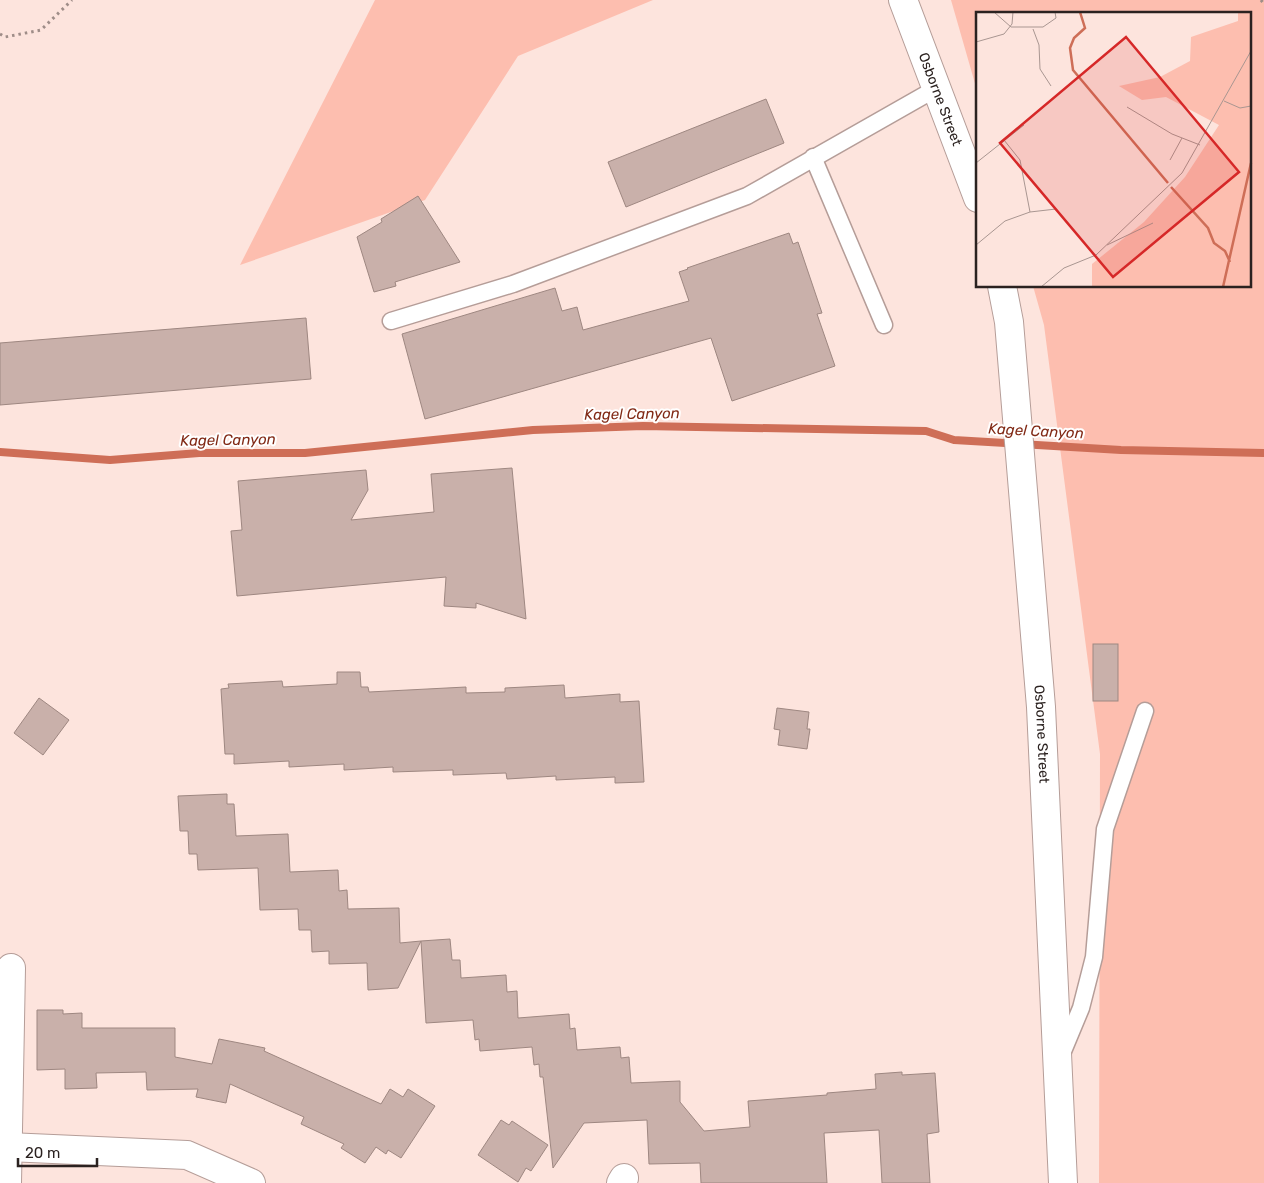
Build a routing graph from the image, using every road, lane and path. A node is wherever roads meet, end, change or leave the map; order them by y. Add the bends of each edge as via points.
1 (72, 0) edge
2 (903, 0) edge
3 (1261, 0) edge
4 (1264, 4) edge
5 (0, 34) edge
6 (937, 88) junction
7 (813, 157) junction
8 (976, 193) edge
9 (1002, 288) edge
10 (391, 321) dead end
11 (884, 324) dead end
12 (1145, 711) dead end
13 (11, 968) dead end
14 (1058, 1063) junction
15 (8, 1147) junction
16 (7, 1183) edge
17 (251, 1183) edge
18 (1063, 1183) edge

1 - 5 path via 41,30 5,37
2 - 6 main road, Osborne Street
3 - 4 path
6 - 7 lane
6 - 8 main road, Osborne Street
7 - 10 lane via 747,196 513,284
7 - 11 lane
9 - 14 main road, Osborne Street via 1009,322 1024,486 1040,707
12 - 14 lane via 1104,828 1094,958 1081,1008
13 - 15 main road
14 - 18 main road, Osborne Street
15 - 16 main road
15 - 17 main road via 187,1155

